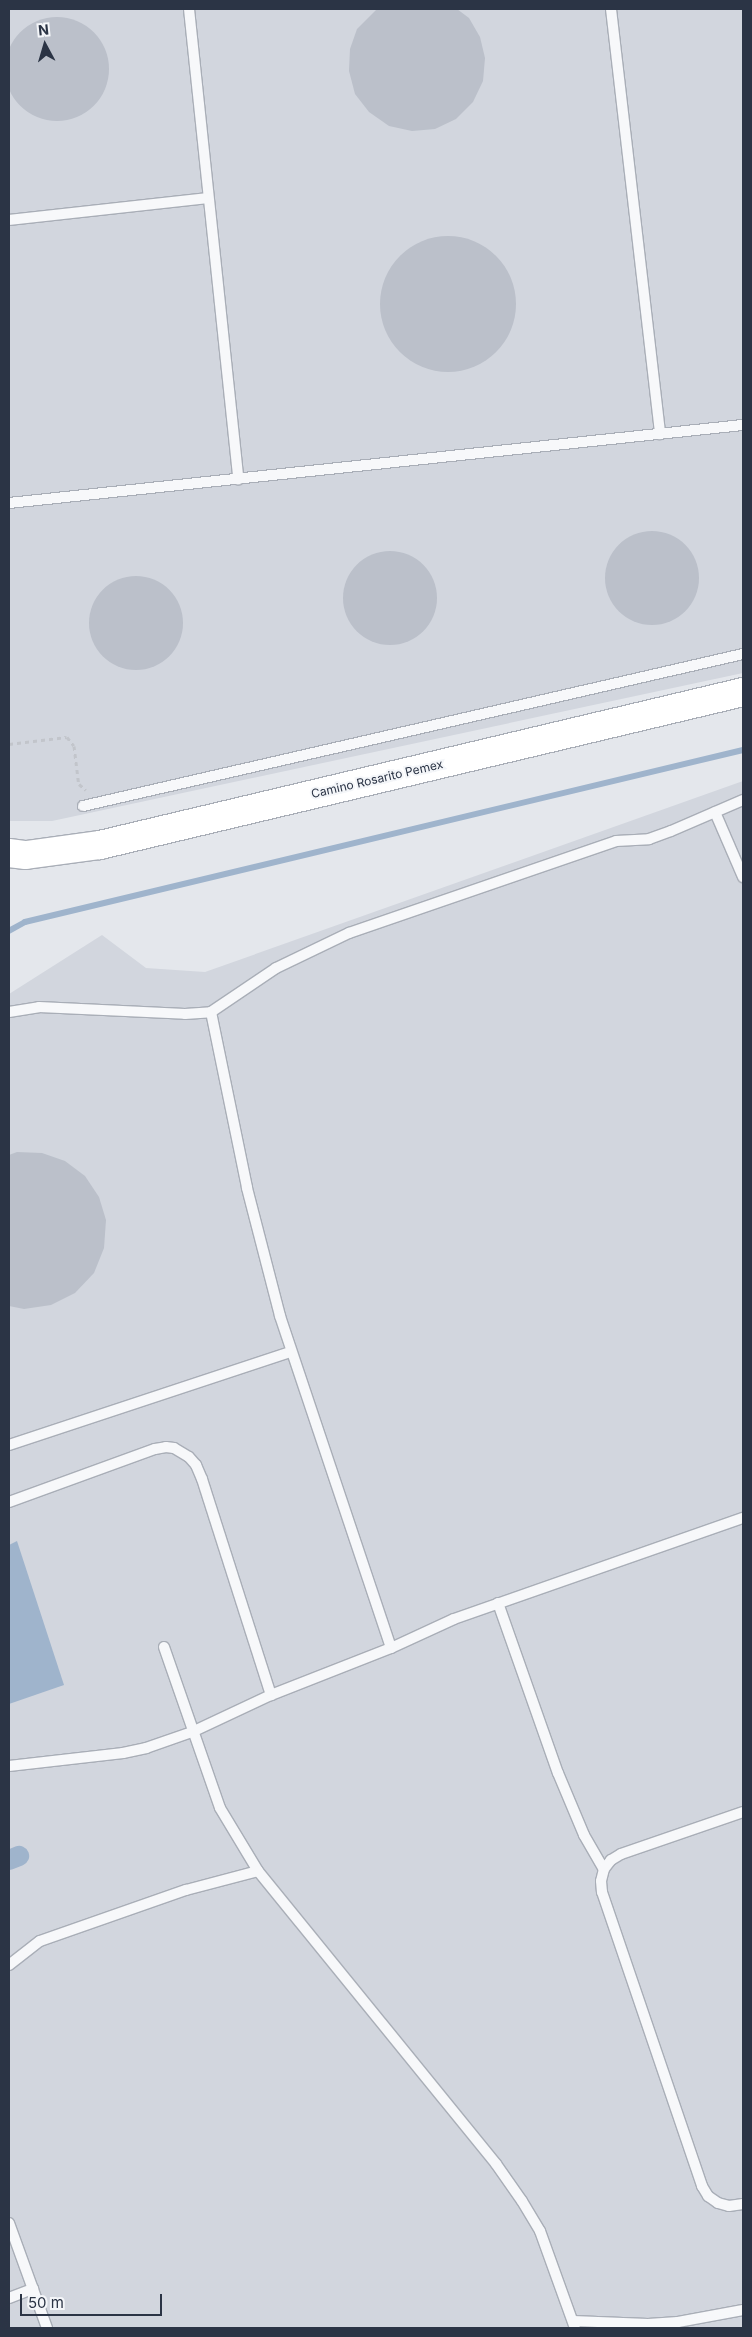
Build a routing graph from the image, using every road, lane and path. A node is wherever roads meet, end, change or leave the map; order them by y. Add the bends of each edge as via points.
1 (189, 9) edge
2 (611, 9) edge
3 (208, 198) junction
4 (9, 220) edge
5 (743, 425) edge
6 (660, 434) junction
7 (238, 479) junction
8 (9, 503) edge
9 (743, 654) edge
10 (743, 692) edge
11 (9, 744) edge
12 (743, 800) edge
13 (100, 802) junction
14 (83, 806) dead end
15 (714, 812) junction
16 (9, 853) edge
17 (743, 877) edge
18 (9, 1012) edge
19 (211, 1012) junction
20 (291, 1352) junction
21 (9, 1445) edge
22 (9, 1502) edge
23 (743, 1518) edge
24 (498, 1603) junction
25 (164, 1647) dead end
26 (391, 1648) junction
27 (271, 1694) junction
28 (192, 1732) junction
29 (9, 1766) edge
30 (743, 1812) edge
31 (604, 1869) junction
32 (258, 1871) junction
33 (9, 1965) edge
34 (743, 2204) edge
35 (9, 2223) edge
36 (33, 2289) junction
37 (9, 2298) edge
38 (743, 2310) edge
39 (574, 2325) edge
40 (47, 2328) edge

1 - 3 lane
2 - 6 lane
3 - 4 lane
3 - 7 lane
5 - 6 lane
6 - 7 lane
7 - 8 lane
9 - 13 lane
10 - 16 street, Camino Rosarito Pemex via 100,845 26,855
11 - 13 path via 67,737 74,746 79,784
12 - 15 lane
13 - 14 lane
15 - 17 lane
15 - 19 lane via 671,832 650,838 616,841 349,933 276,968
18 - 19 lane via 39,1007 185,1014
19 - 20 lane via 246,1188
20 - 21 lane
20 - 26 lane
22 - 27 lane via 155,1449 174,1448 189,1457 202,1480
23 - 24 lane
24 - 26 lane
24 - 31 lane via 558,1773 584,1835
25 - 28 lane
26 - 27 lane
27 - 28 lane
28 - 29 lane via 123,1753
28 - 32 lane via 220,1808
30 - 31 lane via 621,1854
31 - 34 lane via 602,1892 702,2186 718,2203 729,2206
32 - 33 lane via 186,1890 40,1941
32 - 39 lane via 496,2164 522,2201 540,2231
35 - 36 lane
36 - 37 lane
36 - 40 lane
38 - 39 lane via 678,2322

